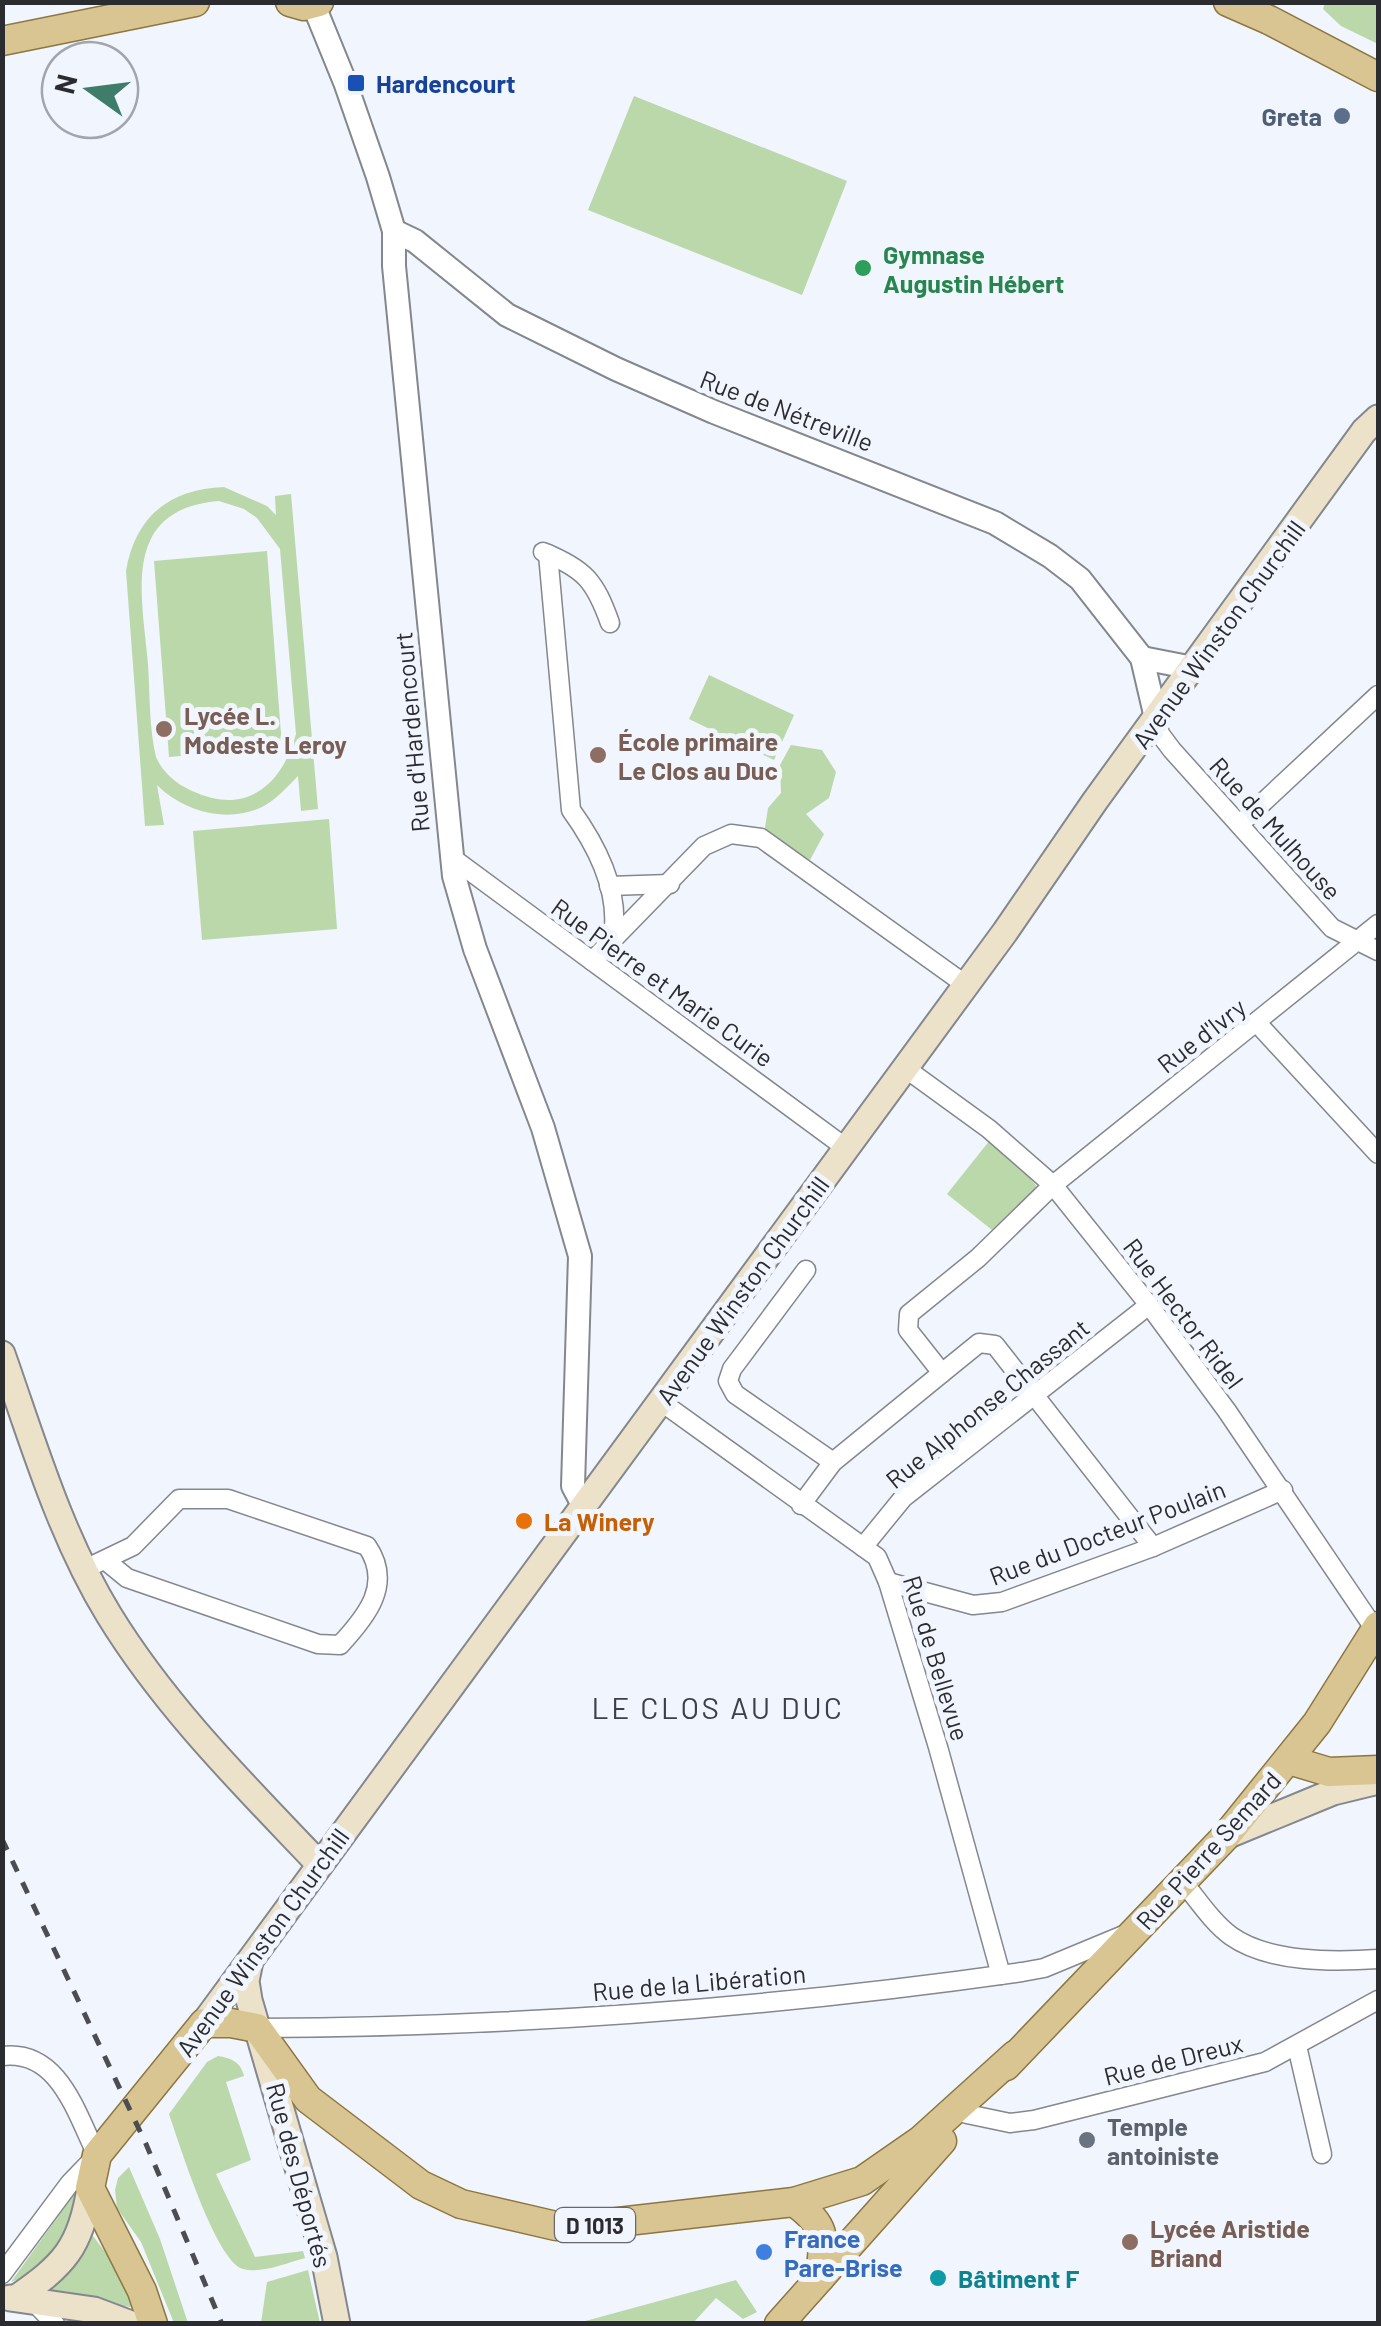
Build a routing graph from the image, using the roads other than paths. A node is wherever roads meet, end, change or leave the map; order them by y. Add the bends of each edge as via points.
1 (195, 2) edge
2 (1228, 2) edge
3 (308, 4) edge
4 (2, 41) edge
5 (1378, 77) edge
6 (394, 231) junction
7 (1378, 418) edge
8 (610, 623) dead end
9 (1142, 658) junction
10 (1194, 668) junction
11 (1378, 695) edge
12 (1156, 718) junction
13 (1241, 823) junction
14 (451, 856) junction
15 (670, 884) junction
16 (609, 886) junction
17 (1378, 924) edge
18 (612, 942) junction
19 (1358, 942) junction
20 (1378, 951) edge
21 (592, 961) junction
22 (966, 985) junction
23 (1256, 1023) junction
24 (905, 1068) junction
25 (846, 1148) junction
26 (1378, 1154) edge
27 (1053, 1185) junction
28 (806, 1270) dead end
29 (1149, 1305) junction
30 (2, 1354) edge
31 (942, 1372) junction
32 (1035, 1396) junction
33 (660, 1401) junction
34 (574, 1448) junction
35 (832, 1462) junction
36 (604, 1477) junction
37 (1283, 1490) junction
38 (583, 1505) junction
39 (801, 1505) junction
40 (1153, 1546) junction
41 (863, 1547) junction
42 (95, 1565) junction
43 (888, 1582) junction
44 (1377, 1628) edge
45 (1289, 1760) junction
46 (1378, 1770) edge
47 (1378, 1781) edge
48 (1226, 1836) junction
49 (319, 1864) junction
50 (1183, 1882) junction
51 (1136, 1930) junction
52 (251, 1958) junction
53 (1378, 1959) edge
54 (1001, 1975) junction
55 (1378, 2000) edge
56 (204, 2023) junction
57 (257, 2028) junction
58 (1298, 2046) junction
59 (1015, 2055) junction
60 (2, 2056) edge
61 (967, 2114) junction
62 (1322, 2154) dead end
63 (96, 2155) junction
64 (90, 2188) junction
65 (794, 2202) junction
66 (2, 2274) edge
67 (820, 2278) junction
68 (12, 2299) edge
69 (55, 2324) edge
70 (132, 2324) edge
71 (153, 2324) edge
72 (336, 2324) edge
73 (779, 2324) edge

1 - 4 main road
2 - 5 main road
3 - 6 street, Rue d'Hardencourt via 345,82
6 - 9 street, Rue de Nétreville via 508,315 616,369 995,523 1080,579
6 - 14 street, Rue d'Hardencourt
7 - 10 main road, Avenue Winston Churchill
8 - 16 street via 596,586 545,553 571,810 594,843
9 - 10 street
9 - 12 street, Rue de Nétreville
10 - 12 main road, Avenue Winston Churchill
11 - 13 street
12 - 13 street, Rue de Mulhouse via 1172,750
12 - 22 main road, Avenue Winston Churchill
13 - 19 street, Rue de Mulhouse via 1332,928
14 - 21 street, Rue Pierre et Marie Curie
14 - 34 street, Rue d'Hardencourt via 463,915 542,1128 580,1256
15 - 16 street
15 - 18 street
15 - 22 street via 704,846 732,834 761,838
16 - 18 street
17 - 19 street, Rue d'Ivry
18 - 21 street
19 - 20 street, Rue de Mulhouse
19 - 23 street, Rue d'Ivry
21 - 25 street, Rue Pierre et Marie Curie
22 - 24 main road, Avenue Winston Churchill
23 - 26 street
23 - 27 street, Rue d'Ivry
24 - 25 main road, Avenue Winston Churchill
24 - 27 street, Rue Hector Ridel
25 - 33 main road, Avenue Winston Churchill
27 - 29 street, Rue Hector Ridel
27 - 31 street, Rue d'Ivry via 909,1314 908,1330
28 - 35 street via 728,1381 735,1394
29 - 32 street, Rue Alphonse Chassant
29 - 37 street, Rue Hector Ridel
30 - 42 main road via 32,1439
31 - 32 street via 980,1343 995,1346
31 - 35 street
32 - 40 street
32 - 41 street, Rue Alphonse Chassant via 903,1498
33 - 36 main road, Avenue Winston Churchill
33 - 39 street, Rue de Bellevue
34 - 36 street
34 - 38 street, Rue d'Hardencourt via 573,1486
35 - 39 street
36 - 38 main road, Avenue Winston Churchill
37 - 40 street, Rue du Docteur Poulain
37 - 44 street, Rue Hector Ridel
38 - 49 main road, Avenue Winston Churchill
39 - 41 street, Rue de Bellevue
40 - 43 street, Rue du Docteur Poulain via 1002,1602 973,1605
41 - 43 street, Rue de Bellevue via 877,1557
42 - 42 street via 133,1546 179,1499 228,1499 367,1546 380,1570 375,1597 340,1645 318,1644
42 - 49 main road via 108,1614 160,1689
43 - 54 street, Rue de Bellevue
44 - 45 main road, Rue Pierre Semard / D 1013
45 - 46 main road via 1329,1772
45 - 48 main road, Rue Pierre Semard / D 1013
47 - 48 main road via 1332,1792
48 - 50 main road, Rue Pierre Semard / D 1013
49 - 52 main road, Avenue Winston Churchill
50 - 51 main road, Rue Pierre Semard / D 1013
50 - 53 street via 1219,1925 1246,1944 1288,1956
51 - 54 street, Rue de la Libération via 1044,1968
51 - 59 main road, Rue Pierre Semard / D 1013
52 - 56 main road, Avenue Winston Churchill
52 - 57 main road, Rue des Déportés via 246,1981
54 - 57 street, Rue de la Libération via 649,2013
55 - 58 street, Rue de Dreux
56 - 57 main road
56 - 63 main road, Avenue Winston Churchill
57 - 65 main road, D 1013 via 308,2099 421,2185 461,2204 556,2226
57 - 72 main road, Rue des Déportés via 319,2239
58 - 61 street, Rue de Dreux via 1265,2062 1034,2120 1010,2123
58 - 62 street
59 - 61 main road, Rue Pierre Semard / D 1013
59 - 65 main road, Rue Pierre Semard / D 1013 via 909,2150 862,2181
60 - 63 street via 22,2053 44,2063
61 - 67 main road, Rue Pierre Semard / D 1013
63 - 64 main road
63 - 66 street
64 - 68 main road via 73,2247 56,2270
64 - 71 main road
65 - 67 main road via 813,2215 824,2239
67 - 73 main road, Rue Pierre Semard / D 1013
68 - 69 street
68 - 70 main road via 94,2310

